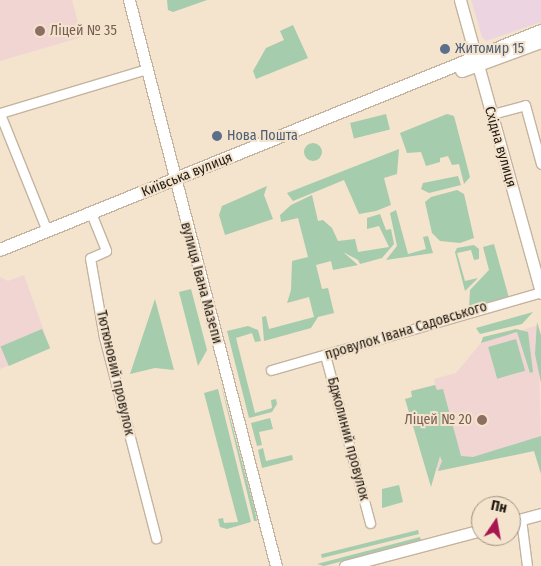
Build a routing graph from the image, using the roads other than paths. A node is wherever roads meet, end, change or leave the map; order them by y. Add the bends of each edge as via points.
1 (129, 0) edge
2 (460, 0) edge
3 (466, 0) edge
4 (541, 31) edge
5 (541, 42) edge
6 (479, 60) junction
7 (147, 69) junction
8 (496, 113) junction
9 (0, 114) edge
10 (541, 164) edge
11 (175, 182) junction
12 (93, 218) junction
13 (47, 231) junction
14 (0, 250) edge
15 (0, 256) edge
16 (541, 275) edge
17 (541, 292) edge
18 (325, 355) junction
19 (271, 370) dead end
20 (541, 514) edge
21 (521, 520) edge
22 (370, 523) dead end
23 (471, 533) edge
24 (156, 538) dead end
25 (521, 541) edge
26 (276, 566) edge
27 (345, 566) edge
28 (527, 566) edge

1 - 7 main road, вулиця Івана Мазепи
2 - 6 main road, Східна вулиця
3 - 6 main road, Східна вулиця
4 - 6 main road, Київська вулиця
5 - 6 main road, Київська вулиця
6 - 8 main road, Східна вулиця
6 - 11 main road, Київська вулиця
6 - 17 main road, Східна вулиця
7 - 9 street
7 - 11 main road, вулиця Івана Мазепи
8 - 10 street via 525,105
8 - 16 main road, Східна вулиця
9 - 13 street
11 - 12 main road, Київська вулиця
11 - 13 main road, Київська вулиця
11 - 26 main road, вулиця Івана Мазепи
12 - 15 main road, Київська вулиця
12 - 24 street, Тютюновий провулок via 106,251 90,258 104,337
13 - 14 main road, Київська вулиця
17 - 18 street, провулок Івана Садовського
18 - 19 street, провулок Івана Садовського
18 - 22 street, Бджолиний провулок
20 - 21 main road
23 - 27 main road
25 - 28 street

